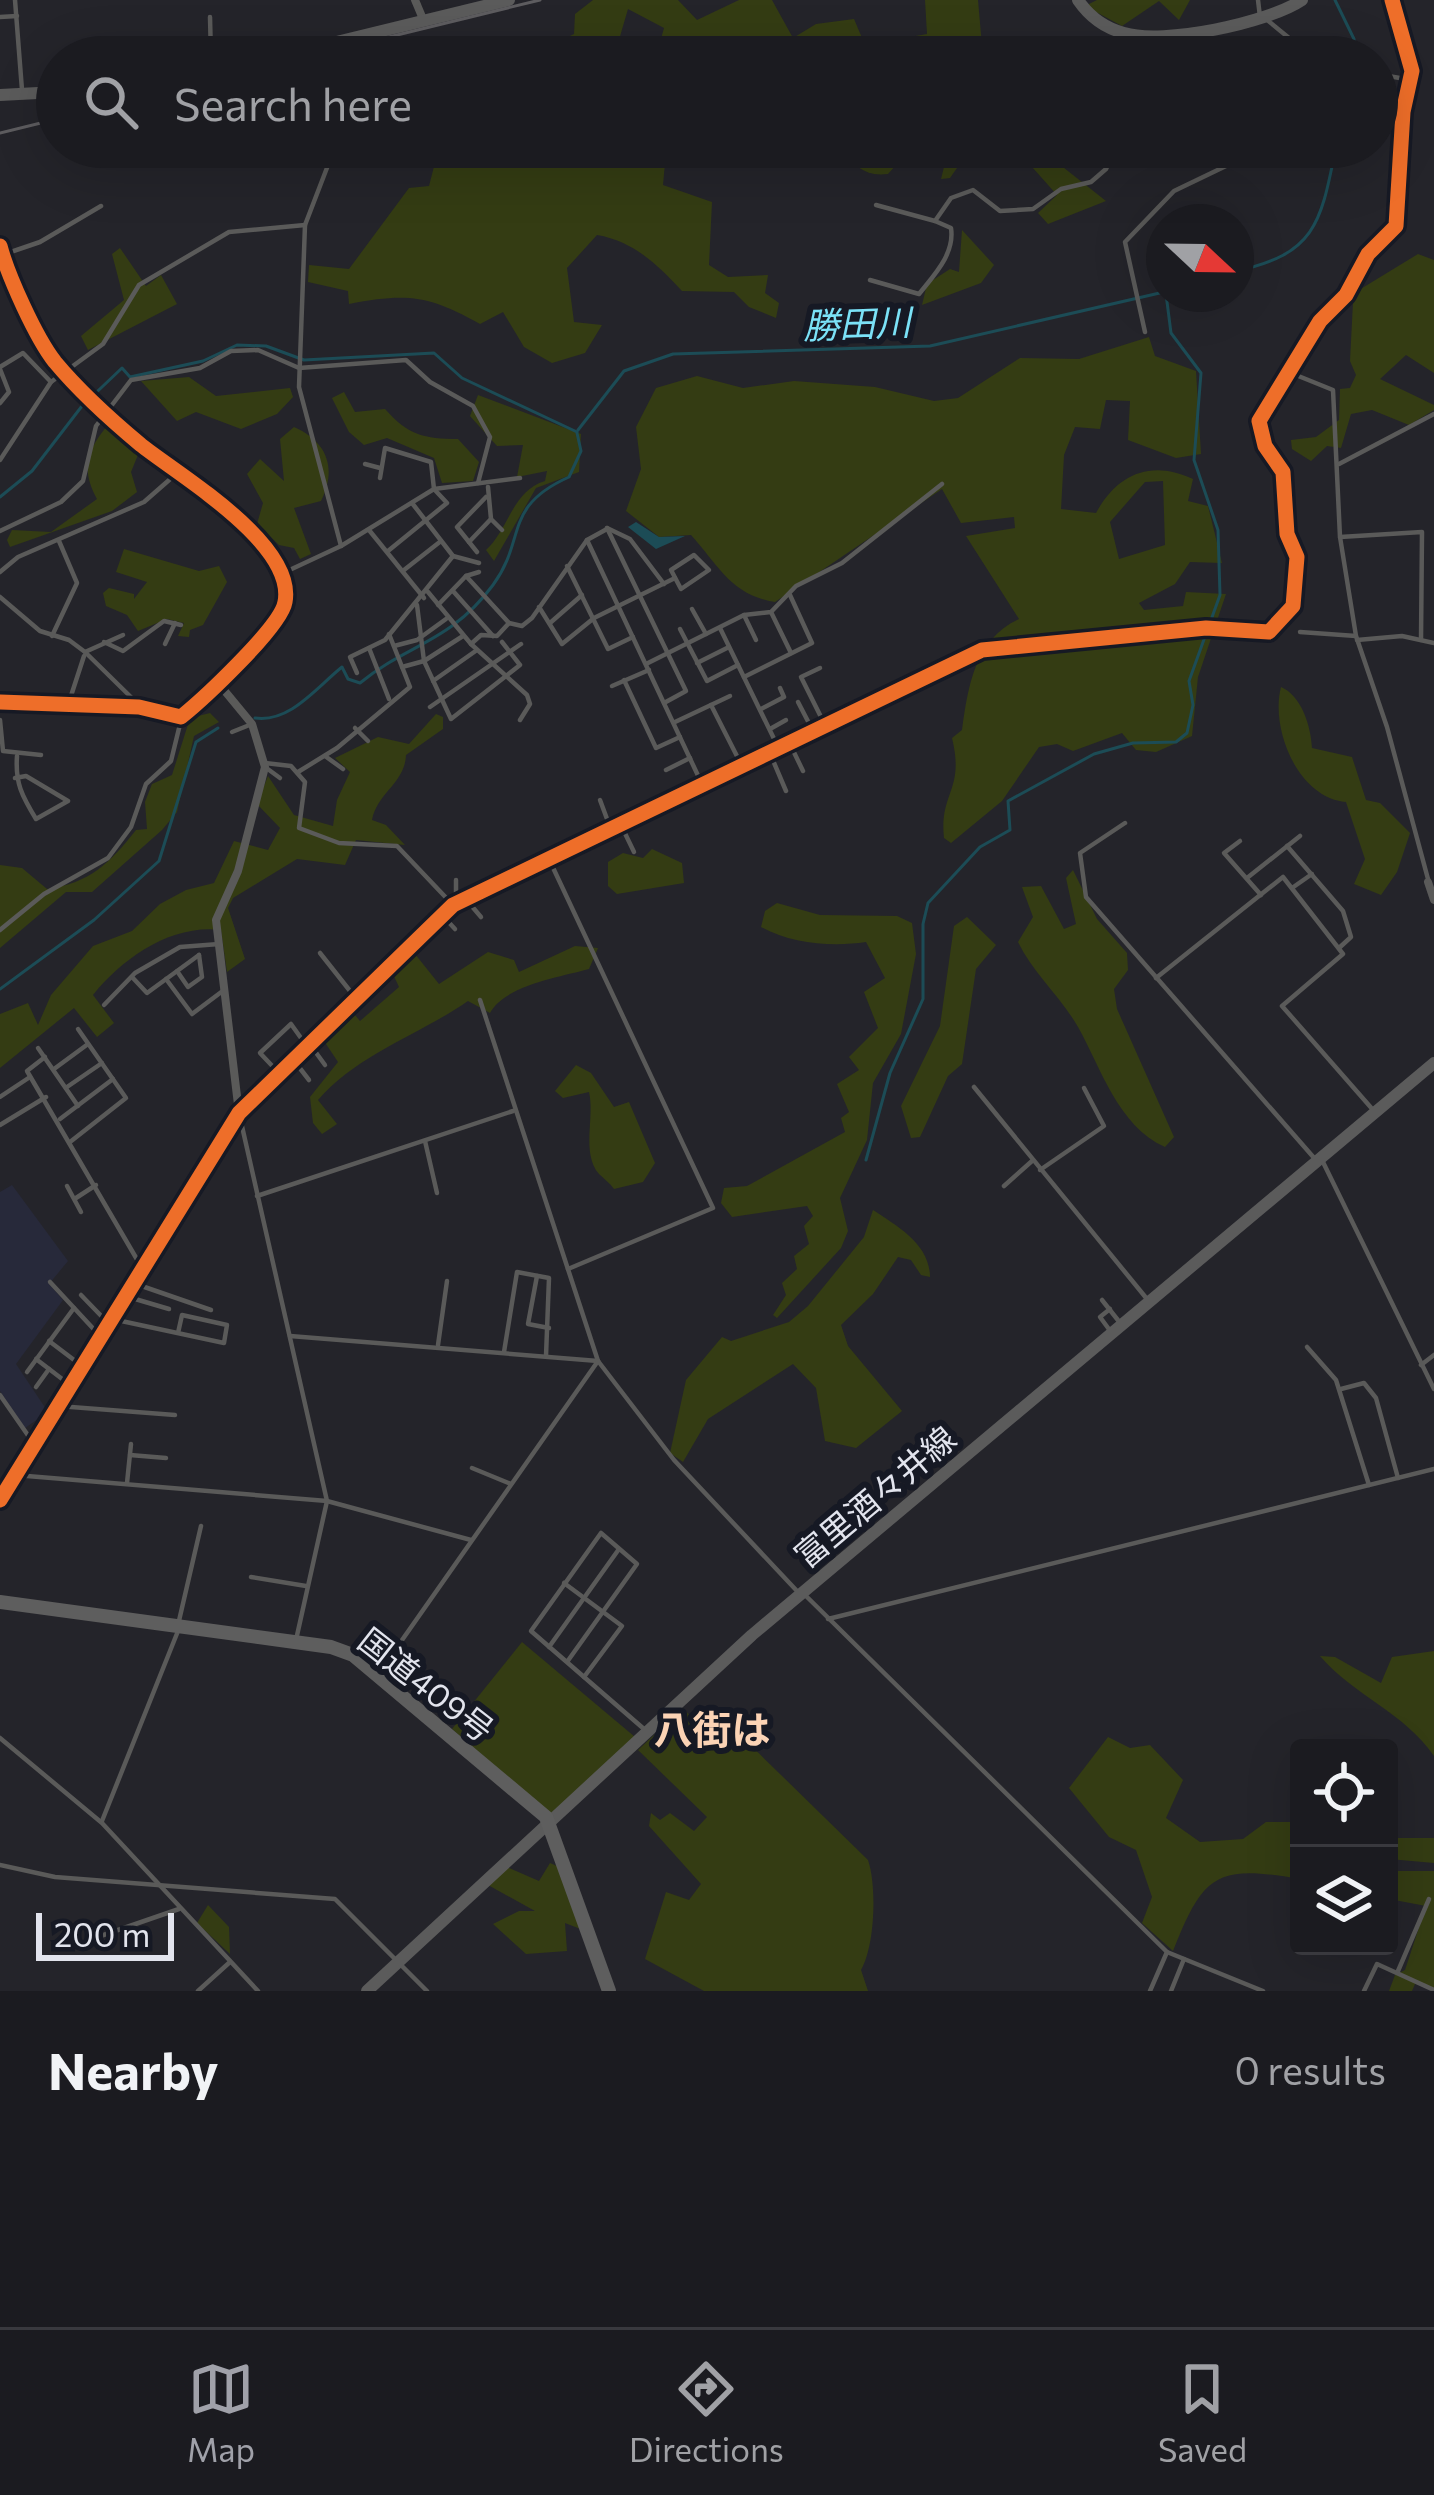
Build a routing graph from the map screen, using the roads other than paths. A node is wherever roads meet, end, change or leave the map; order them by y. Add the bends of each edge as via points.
1 (15, 0) edge
2 (416, 0) edge
3 (509, 0) edge
4 (1078, 0) edge
5 (1258, 0) edge
6 (1301, 0) edge
7 (1392, 0) edge
8 (17, 16) junction
9 (209, 16) dead end
10 (0, 17) edge
11 (1261, 17) junction
12 (423, 19) junction
13 (1124, 34) joint
14 (210, 36) edge
15 (368, 36) edge
16 (1286, 36) edge
17 (1398, 78) edge
18 (1412, 80) junction
19 (36, 93) edge
20 (22, 94) junction
21 (0, 95) edge
22 (327, 168) edge
23 (1106, 168) edge
24 (1222, 168) edge
25 (876, 205) dead end
26 (101, 206) dead end
27 (935, 220) junction
28 (305, 225) junction
29 (0, 246) edge
30 (3, 255) edge
31 (870, 280) dead end
32 (1145, 332) dead end
33 (0, 368) edge
34 (299, 368) junction
35 (63, 371) junction
36 (1286, 371) junction
37 (51, 382) junction
38 (0, 403) edge
39 (105, 413) junction
40 (1434, 414) edge
41 (0, 460) edge
42 (365, 464) dead end
43 (1339, 464) junction
44 (380, 468) junction
45 (177, 473) junction
46 (380, 478) dead end
47 (520, 478) dead end
48 (478, 483) junction
49 (488, 484) junction
50 (942, 484) dead end
51 (434, 489) junction
52 (486, 496) junction
53 (412, 503) junction
54 (491, 519) junction
55 (425, 521) junction
56 (607, 528) junction
57 (369, 530) junction
58 (502, 530) dead end
59 (0, 531) edge
60 (1340, 537) junction
61 (587, 540) junction
62 (59, 541) junction
63 (440, 541) junction
64 (469, 542) junction
65 (341, 547) junction
66 (388, 551) junction
67 (477, 552) dead end
68 (453, 556) junction
69 (479, 563) dead end
70 (567, 566) junction
71 (404, 571) junction
72 (0, 572) edge
73 (479, 572) dead end
74 (281, 574) junction
75 (466, 576) junction
76 (675, 578) junction
77 (664, 584) junction
78 (453, 590) junction
79 (426, 595) junction
80 (790, 595) junction
81 (582, 596) junction
82 (640, 596) junction
83 (0, 597) edge
84 (417, 604) junction
85 (438, 605) junction
86 (618, 606) junction
87 (539, 607) junction
88 (692, 609) dead end
89 (771, 612) junction
90 (744, 615) junction
91 (448, 617) junction
92 (593, 618) junction
93 (509, 623) junction
94 (549, 623) junction
95 (720, 628) junction
96 (680, 629) dead end
97 (1300, 632) dead end
98 (389, 634) junction
99 (706, 634) junction
100 (123, 635) dead end
101 (52, 636) junction
102 (463, 636) junction
103 (493, 636) junction
104 (633, 637) junction
105 (421, 638) junction
106 (1356, 638) junction
107 (756, 640) dead end
108 (1421, 640) junction
109 (104, 642) junction
110 (502, 642) dead end
111 (1434, 643) edge
112 (165, 644) dead end
113 (470, 644) junction
114 (521, 644) dead end
115 (688, 644) junction
116 (394, 646) junction
117 (729, 647) junction
118 (369, 648) junction
119 (477, 650) junction
120 (509, 651) junction
121 (669, 653) junction
122 (791, 653) junction
123 (84, 654) junction
124 (424, 662) junction
125 (491, 663) junction
126 (698, 663) junction
127 (738, 665) junction
128 (402, 667) junction
129 (648, 667) junction
130 (820, 668) dead end
131 (357, 673) dead end
132 (744, 677) junction
133 (509, 678) junction
134 (624, 680) junction
135 (433, 681) junction
136 (219, 684) junction
137 (612, 686) dead end
138 (780, 688) dead end
139 (730, 696) dead end
140 (441, 700) junction
141 (390, 701) junction
142 (0, 702) edge
143 (798, 702) dead end
144 (664, 703) junction
145 (710, 705) junction
146 (68, 706) junction
147 (430, 706) dead end
148 (142, 707) junction
149 (760, 710) junction
150 (377, 711) junction
151 (182, 716) junction
152 (368, 718) junction
153 (386, 718) dead end
154 (0, 720) edge
155 (520, 720) dead end
156 (786, 720) dead end
157 (674, 723) junction
158 (252, 724) junction
159 (374, 726) dead end
160 (825, 726) junction
161 (355, 728) junction
162 (769, 729) junction
163 (812, 731) junction
164 (232, 732) dead end
165 (680, 737) junction
166 (368, 741) dead end
167 (789, 742) junction
168 (778, 747) junction
169 (769, 751) junction
170 (41, 755) dead end
171 (16, 756) junction
172 (325, 756) junction
173 (690, 758) junction
174 (265, 765) junction
175 (741, 765) junction
176 (343, 770) dead end
177 (666, 770) dead end
178 (803, 771) dead end
179 (298, 772) junction
180 (15, 778) junction
181 (280, 778) dead end
182 (702, 784) junction
183 (787, 791) dead end
184 (600, 800) dead end
185 (620, 823) junction
186 (1124, 823) dead end
187 (610, 827) junction
188 (260, 828) dead end
189 (244, 833) junction
190 (1300, 836) dead end
191 (1240, 841) dead end
192 (1287, 846) junction
193 (634, 852) dead end
194 (548, 857) junction
195 (1312, 874) junction
196 (1246, 878) junction
197 (456, 880) dead end
198 (1429, 882) joint
199 (1292, 888) junction
200 (1261, 895) junction
201 (464, 897) junction
202 (1434, 900) edge
203 (454, 904) junction
204 (442, 915) junction
205 (481, 917) dead end
206 (455, 929) dead end
207 (0, 930) edge
208 (219, 944) junction
209 (1339, 948) junction
210 (198, 952) junction
211 (320, 953) dead end
212 (176, 971) junction
213 (132, 976) junction
214 (1156, 979) junction
215 (166, 980) junction
216 (224, 991) junction
217 (355, 997) junction
218 (480, 1000) dead end
219 (104, 1005) dead end
220 (78, 1029) dead end
221 (88, 1043) junction
222 (308, 1044) junction
223 (38, 1048) dead end
224 (44, 1057) junction
225 (292, 1058) junction
226 (102, 1063) junction
227 (1434, 1063) edge
228 (325, 1065) dead end
229 (53, 1070) junction
230 (278, 1072) junction
231 (31, 1076) junction
232 (113, 1079) junction
233 (310, 1080) dead end
234 (974, 1087) dead end
235 (66, 1088) junction
236 (1084, 1088) dead end
237 (0, 1097) edge
238 (46, 1097) junction
239 (79, 1106) junction
240 (515, 1111) junction
241 (239, 1113) junction
242 (1376, 1116) junction
243 (59, 1120) junction
244 (0, 1125) edge
245 (425, 1141) junction
246 (70, 1142) junction
247 (1032, 1161) junction
248 (1320, 1162) junction
249 (1040, 1171) junction
250 (96, 1185) junction
251 (67, 1186) dead end
252 (1004, 1186) dead end
253 (437, 1193) dead end
254 (257, 1196) junction
255 (74, 1199) junction
256 (81, 1212) dead end
257 (142, 1268) junction
258 (566, 1269) junction
259 (537, 1276) junction
260 (447, 1281) dead end
261 (50, 1282) dead end
262 (133, 1283) junction
263 (80, 1295) dead end
264 (125, 1296) junction
265 (1102, 1300) dead end
266 (1150, 1303) junction
267 (74, 1308) junction
268 (169, 1309) dead end
269 (211, 1310) dead end
270 (1110, 1310) junction
271 (110, 1321) junction
272 (549, 1328) junction
273 (1118, 1330) junction
274 (178, 1333) junction
275 (290, 1336) junction
276 (101, 1337) junction
277 (50, 1341) junction
278 (438, 1345) junction
279 (1307, 1347) dead end
280 (504, 1352) junction
281 (1434, 1355) edge
282 (546, 1356) junction
283 (36, 1359) junction
284 (598, 1361) junction
285 (1421, 1365) junction
286 (82, 1366) junction
287 (49, 1370) junction
288 (26, 1372) dead end
289 (70, 1385) junction
290 (36, 1387) dead end
291 (1434, 1389) edge
292 (1339, 1390) junction
293 (0, 1395) edge
294 (58, 1406) junction
295 (175, 1415) dead end
296 (34, 1444) junction
297 (130, 1444) dead end
298 (130, 1455) junction
299 (166, 1458) dead end
300 (472, 1468) dead end
301 (1434, 1469) edge
302 (15, 1475) junction
303 (1398, 1478) junction
304 (0, 1483) edge
305 (127, 1483) junction
306 (511, 1484) junction
307 (9, 1485) junction
308 (1369, 1486) junction
309 (0, 1500) edge
310 (327, 1501) junction
311 (200, 1526) dead end
312 (471, 1540) junction
313 (620, 1549) junction
314 (251, 1577) dead end
315 (564, 1583) junction
316 (306, 1586) junction
317 (802, 1594) junction
318 (584, 1598) junction
319 (0, 1602) edge
320 (603, 1611) junction
321 (827, 1619) junction
322 (179, 1626) junction
323 (295, 1642) junction
324 (549, 1647) junction
325 (567, 1662) junction
326 (378, 1675) junction
327 (584, 1677) junction
328 (647, 1732) junction
329 (0, 1738) edge
330 (550, 1822) junction
331 (101, 1823) junction
332 (0, 1865) edge
333 (154, 1883) junction
334 (1429, 1899) dead end
335 (179, 1909) junction
336 (89, 1940) dead end
337 (1168, 1952) junction
338 (1184, 1960) junction
339 (399, 1961) junction
340 (230, 1962) junction
341 (1398, 1972) junction
342 (606, 1989) edge
343 (1434, 1990) edge
344 (198, 1991) edge
345 (258, 1991) edge
346 (367, 1991) edge
347 (427, 1991) edge
348 (1150, 1991) edge
349 (1171, 1991) edge
350 (1263, 1991) edge
351 (1364, 1991) edge

1 - 8 street
2 - 12 street
3 - 12 main road
4 - 13 main road
5 - 11 street
6 - 11 main road
7 - 18 street
8 - 10 street
8 - 20 street
9 - 14 street
11 - 13 main road via 1166,36
11 - 16 street
12 - 15 main road
17 - 18 street
18 - 36 street via 1402,112 1396,226
19 - 20 main road
20 - 21 main road
22 - 28 street
23 - 27 street via 1033,209 1000,211 974,190 951,198
24 - 32 street via 1160,201 1125,242
25 - 27 street
26 - 30 street
27 - 31 street via 951,228 952,239 919,294
28 - 34 street
28 - 35 street via 252,228 200,245 139,285 103,344
29 - 30 street
30 - 35 street
33 - 37 street via 23,353
33 - 38 street via 9,392
34 - 39 street via 258,350 232,351 200,368 131,380
34 - 48 street via 406,361 479,414 490,437
34 - 65 street
35 - 37 street
35 - 39 street
36 - 43 street via 1334,391
36 - 160 street via 1259,421 1264,446 1283,472 1286,534 1297,556 1293,606 1277,628 1000,645
37 - 41 street
39 - 45 street
39 - 59 street via 89,441 83,481 62,502
40 - 43 street
42 - 44 street
43 - 60 street
44 - 46 street
44 - 51 street via 385,448 431,462
45 - 62 street via 144,502
45 - 74 street via 241,520
47 - 49 street
48 - 49 street
48 - 51 street
49 - 52 street
50 - 80 street
51 - 53 street
51 - 55 street via 447,503
52 - 54 street
52 - 64 street via 457,526
53 - 55 street
53 - 57 street
54 - 58 street
54 - 64 street
55 - 63 street
55 - 66 street
56 - 61 street
56 - 77 street via 630,539
56 - 82 street
57 - 65 street
57 - 66 street
60 - 106 street
60 - 108 street via 1422,532
61 - 70 street
61 - 86 street
62 - 72 street
62 - 101 street via 77,583
63 - 68 street
63 - 71 street
64 - 67 street
65 - 74 street
66 - 71 street
68 - 69 street
68 - 79 street
70 - 81 street
70 - 87 street
71 - 79 street
73 - 75 street
74 - 136 street via 282,611
75 - 78 street
75 - 93 street
76 - 76 street via 681,589 709,570 694,555 671,570
76 - 77 street
77 - 82 street
78 - 85 street
78 - 103 street
79 - 84 street
79 - 85 street
80 - 89 street
80 - 122 street via 812,643
81 - 92 street
81 - 94 street
82 - 86 street
82 - 121 street
83 - 101 street
84 - 98 street
84 - 105 street
85 - 91 street
86 - 92 street
86 - 104 street
87 - 93 street via 522,626
87 - 94 street
88 - 99 street
89 - 90 street
89 - 122 street
90 - 95 street
90 - 107 street
91 - 102 street
91 - 105 street
92 - 94 street via 562,644
92 - 104 street via 608,649
93 - 103 street
95 - 99 street
95 - 117 street
96 - 115 street
97 - 106 street
98 - 116 street
98 - 118 street
99 - 115 street
100 - 109 street
101 - 123 street
102 - 113 street
102 - 124 street
103 - 113 street
104 - 129 street
105 - 116 street
105 - 124 street
106 - 108 street
106 - 198 street
108 - 111 street
109 - 112 street via 123,651 158,624 178,624
109 - 123 street
110 - 120 street
113 - 119 street
114 - 120 street
115 - 121 street
115 - 126 street
116 - 128 street
117 - 126 street
117 - 127 street
118 - 131 street via 350,657
118 - 141 street
119 - 125 street
119 - 135 street
120 - 125 street
120 - 133 street via 520,665
121 - 129 street
121 - 144 street via 686,691
122 - 132 street
123 - 146 street
123 - 148 street
124 - 128 street
124 - 135 street
125 - 133 street
125 - 140 street
126 - 127 street via 706,682
127 - 132 street
128 - 141 street via 410,687
129 - 134 street
129 - 144 street
130 - 160 street via 801,677
132 - 149 street
133 - 140 street via 451,718
133 - 155 street via 530,704
134 - 137 street
134 - 165 street via 656,748
135 - 140 street
136 - 151 street
136 - 158 street
138 - 149 street via 784,697
139 - 145 street
140 - 147 street
141 - 150 street
142 - 146 street
143 - 163 street
144 - 157 street
145 - 157 street
145 - 175 street
146 - 148 street
148 - 151 street
149 - 162 street
150 - 152 street
150 - 153 street
151 - 207 street via 171,761 146,784 131,827 108,858
152 - 159 street
152 - 161 street
154 - 171 street via 3,751
156 - 162 street
157 - 165 street
158 - 164 street
158 - 174 street
160 - 163 street
161 - 166 street
161 - 172 street
162 - 168 street
163 - 167 street
165 - 173 street
167 - 168 street
167 - 178 street
168 - 169 street
169 - 175 street
169 - 183 street
170 - 171 street
171 - 180 street
172 - 176 street
172 - 179 street
173 - 177 street
173 - 182 street
174 - 179 street
174 - 181 street
174 - 189 street
175 - 182 street
179 - 203 street via 306,789 298,828 339,843 397,846
180 - 180 street via 36,819 68,800 26,776
182 - 185 street
184 - 187 street
185 - 187 street
185 - 193 street
186 - 214 street via 1078,862 1086,896
187 - 194 street
188 - 189 street
189 - 208 street via 238,871 217,912
190 - 192 street
191 - 196 street via 1224,853
192 - 195 street
192 - 196 street
194 - 201 street
194 - 258 street via 713,1208
195 - 199 street
195 - 209 street via 1343,911 1351,937
196 - 200 street
197 - 203 street
198 - 202 street
199 - 200 street via 1283,877
199 - 209 street
200 - 214 street
201 - 203 street
201 - 205 street
203 - 204 street
204 - 206 street
204 - 217 street
208 - 210 street
208 - 216 street
209 - 242 street via 1343,954 1282,1006
210 - 212 street
210 - 212 street via 202,977 188,987
210 - 213 street via 180,947
211 - 217 street
212 - 215 street
213 - 215 street via 147,993
213 - 219 street
214 - 248 street
215 - 216 street via 192,1014
216 - 241 street
217 - 222 street
218 - 240 street
220 - 221 street
221 - 226 street
221 - 229 street
222 - 225 street
222 - 228 street
222 - 230 street via 291,1024 260,1053
223 - 224 street
224 - 229 street
224 - 231 street via 27,1071
225 - 230 street
225 - 233 street
226 - 232 street
226 - 235 street
227 - 242 main road, 富里酒々井線
229 - 235 street
230 - 241 street
231 - 237 street
231 - 238 street
232 - 239 street
232 - 246 street via 126,1098
234 - 247 street
235 - 239 street
236 - 249 street via 1104,1126
238 - 243 street
238 - 244 street
239 - 243 street
240 - 245 street
240 - 258 street
241 - 254 street
241 - 257 street
242 - 248 main road, 富里酒々井線
243 - 246 street
245 - 253 street
245 - 254 street
246 - 250 street
247 - 249 street
247 - 252 street
248 - 266 main road, 富里酒々井線
248 - 285 street
249 - 266 street
250 - 255 street
250 - 257 street
251 - 255 street
254 - 275 street
255 - 256 street
257 - 262 street
258 - 284 street
259 - 272 street via 550,1278
259 - 272 street via 528,1324
259 - 280 street via 517,1272
260 - 278 street
261 - 267 street
262 - 264 street
262 - 269 street
263 - 271 street
264 - 268 street
264 - 271 street
265 - 270 street
266 - 273 main road, 富里酒々井線
267 - 276 street
267 - 277 street
270 - 273 street
270 - 273 street via 1100,1317
271 - 274 street
271 - 276 street
272 - 282 street
273 - 317 main road, 富里酒々井線
274 - 274 street via 182,1315 226,1324 224,1343
275 - 278 street
275 - 310 street
276 - 286 street
277 - 283 street
277 - 286 street
278 - 280 street
279 - 292 street
280 - 282 street
281 - 285 street
282 - 284 street
283 - 287 street
283 - 288 street
284 - 306 street
284 - 317 street via 674,1460
285 - 291 street
286 - 289 street
287 - 289 street
287 - 290 street
289 - 294 street
292 - 303 street via 1364,1383 1376,1398
292 - 308 street
293 - 296 street
294 - 295 street
294 - 296 street
296 - 302 street
297 - 298 street
298 - 299 street
298 - 305 street
300 - 306 street
301 - 303 street
302 - 305 street
302 - 307 street
303 - 308 street
304 - 307 street
305 - 310 street
306 - 312 street
307 - 309 street
308 - 321 street
310 - 312 street
310 - 316 street
311 - 322 street
312 - 326 street
313 - 315 street via 601,1533
313 - 318 street
313 - 320 street via 637,1564
314 - 316 street
315 - 318 street
315 - 324 street via 531,1631
316 - 323 street
317 - 321 street
317 - 328 main road, 富里酒々井線
318 - 320 street
318 - 324 street
319 - 322 highway, 国道409号
320 - 325 street
320 - 327 street via 622,1626
321 - 337 street
322 - 323 highway, 国道409号
322 - 331 street
323 - 326 highway, 国道409号 via 346,1652
324 - 325 street
325 - 327 street
326 - 330 highway, 国道409号
327 - 328 street
328 - 330 main road, 富里酒々井線
329 - 331 street
330 - 339 main road, 富里酒々井線
330 - 342 highway, 国道409号
331 - 333 street
332 - 333 street
333 - 335 street
333 - 339 street via 341,1901
334 - 341 street
335 - 336 street
335 - 340 street
337 - 338 street
337 - 348 street
338 - 349 street
338 - 350 street
339 - 346 main road, 富里酒々井線
339 - 347 street
340 - 344 street
340 - 345 street
341 - 343 street
341 - 351 street via 1373,1965

